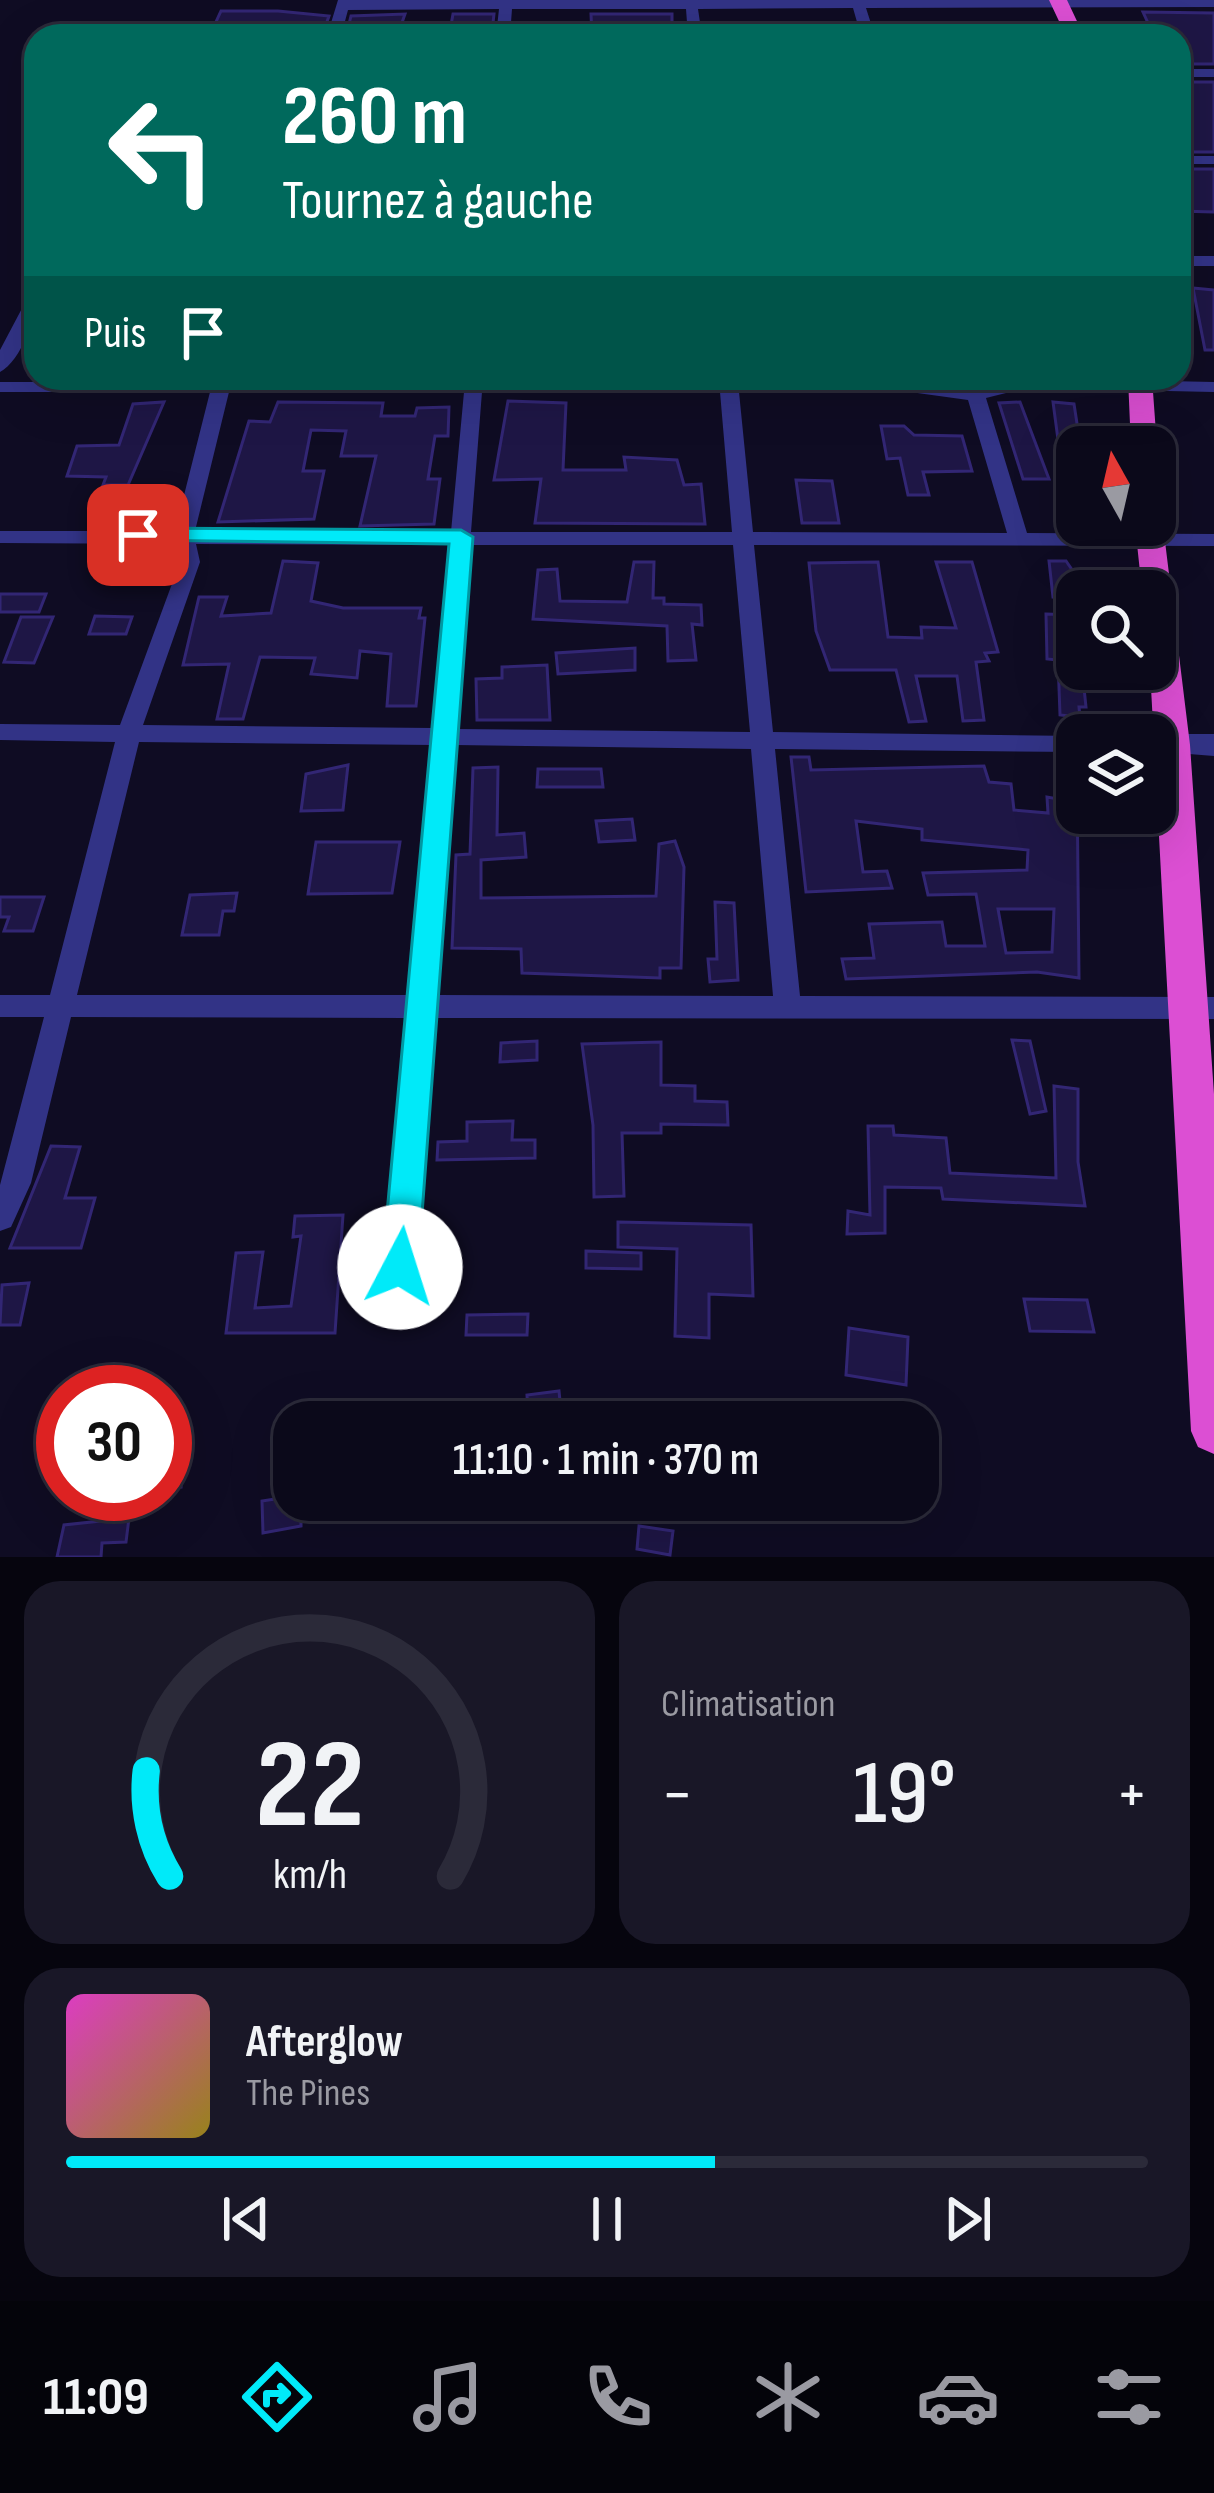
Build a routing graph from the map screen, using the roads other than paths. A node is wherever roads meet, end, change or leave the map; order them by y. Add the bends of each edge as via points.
1 (1059, 1) edge
2 (506, 2) edge
3 (692, 2) edge
4 (1214, 2) edge
5 (343, 3) edge
6 (858, 3) edge
7 (24, 320) edge
8 (0, 367) edge
9 (220, 390) edge
10 (473, 390) edge
11 (729, 390) edge
12 (974, 390) edge
13 (1141, 390) edge
14 (1143, 426) edge
15 (184, 535) junction
16 (1176, 535) edge
17 (0, 537) edge
18 (461, 537) junction
19 (1056, 537) edge
20 (1019, 539) junction
21 (743, 540) junction
22 (1214, 540) edge
23 (1151, 546) edge
24 (1162, 714) edge
25 (0, 732) edge
26 (129, 733) junction
27 (445, 735) junction
28 (763, 741) junction
29 (1056, 744) edge
30 (1176, 745) edge
31 (1214, 745) edge
32 (1176, 826) edge
33 (62, 1003) junction
34 (787, 1003) junction
35 (0, 1006) edge
36 (424, 1006) junction
37 (1203, 1008) edge
38 (0, 1217) edge
39 (396, 1310) dead end
40 (1212, 1370) edge
41 (1214, 1431) edge

1 - 4 street
1 - 6 street
2 - 3 street
2 - 5 street
3 - 6 street
7 - 8 street
9 - 15 street
10 - 18 street
11 - 21 street
12 - 20 street
13 - 14 highway
15 - 17 street
15 - 18 street
15 - 26 street via 190,562
16 - 22 street
18 - 21 street
18 - 27 street
19 - 20 street
20 - 21 street
21 - 28 street
23 - 24 highway
25 - 26 street
26 - 27 street
26 - 33 street
27 - 28 street
27 - 36 street
28 - 29 street
28 - 34 street
30 - 31 street
32 - 37 highway
33 - 35 street
33 - 36 street
33 - 38 street
34 - 36 street via 585,1011
34 - 37 street
36 - 39 street
37 - 40 highway
40 - 41 highway

